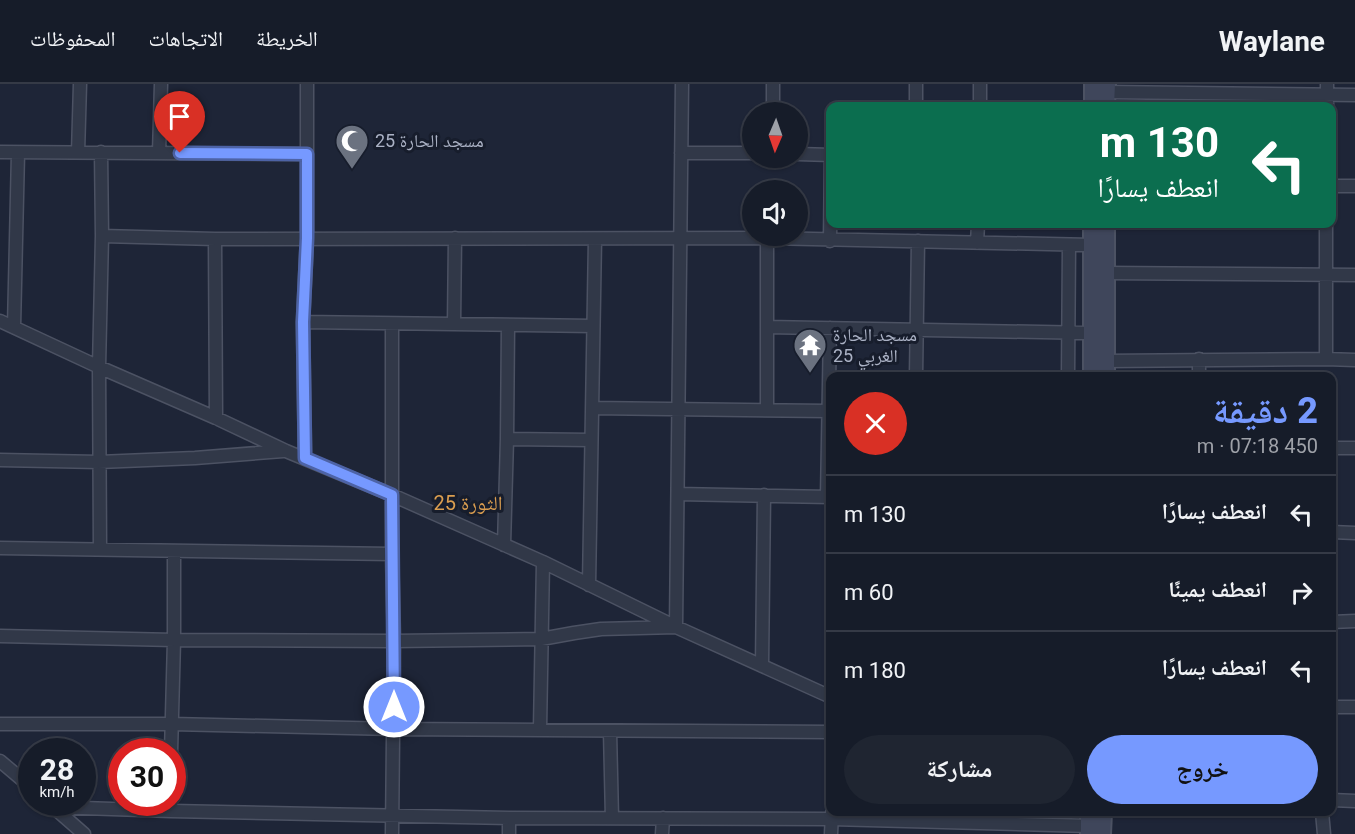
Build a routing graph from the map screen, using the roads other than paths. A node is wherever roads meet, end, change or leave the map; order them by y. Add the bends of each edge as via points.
1 (80, 84) edge
2 (161, 84) edge
3 (307, 84) edge
4 (682, 84) edge
5 (773, 84) edge
6 (916, 84) edge
7 (980, 84) edge
8 (1103, 92) edge
9 (1327, 95) edge
10 (1355, 95) edge
11 (773, 102) edge
12 (916, 102) edge
13 (980, 102) edge
14 (0, 152) edge
15 (101, 152) junction
16 (18, 153) junction
17 (78, 153) junction
18 (159, 153) junction
19 (681, 153) junction
20 (742, 153) edge
21 (307, 154) junction
22 (808, 154) edge
23 (826, 155) edge
24 (1336, 186) edge
25 (1355, 186) edge
26 (830, 228) edge
27 (978, 228) edge
28 (1092, 228) edge
29 (1106, 228) edge
30 (1326, 228) edge
31 (102, 236) junction
32 (307, 238) junction
33 (455, 238) junction
34 (595, 238) junction
35 (681, 238) junction
36 (742, 238) edge
37 (215, 239) junction
38 (808, 240) edge
39 (830, 241) junction
40 (918, 242) junction
41 (977, 243) junction
42 (1069, 245) junction
43 (1092, 245) junction
44 (767, 246) edge
45 (1105, 273) junction
46 (1325, 275) junction
47 (1355, 275) edge
48 (0, 321) edge
49 (303, 322) junction
50 (392, 324) junction
51 (454, 324) junction
52 (508, 325) junction
53 (593, 326) junction
54 (14, 327) junction
55 (767, 327) junction
56 (830, 328) junction
57 (917, 330) junction
58 (1068, 332) junction
59 (1092, 333) junction
60 (1199, 359) junction
61 (1326, 359) junction
62 (1355, 360) edge
63 (99, 367) junction
64 (1106, 369) edge
65 (829, 372) edge
66 (916, 372) edge
67 (1068, 372) edge
68 (1092, 372) edge
69 (1199, 372) edge
70 (592, 408) junction
71 (679, 410) junction
72 (767, 410) junction
73 (826, 411) edge
74 (216, 418) junction
75 (507, 439) junction
76 (591, 440) junction
77 (1336, 448) edge
78 (1355, 448) edge
79 (286, 451) junction
80 (305, 458) junction
81 (0, 460) edge
82 (99, 462) junction
83 (678, 494) junction
84 (392, 495) junction
85 (764, 495) junction
86 (826, 497) edge
87 (1336, 532) edge
88 (1355, 533) edge
89 (504, 545) junction
90 (0, 548) edge
91 (100, 549) junction
92 (174, 551) junction
93 (392, 554) junction
94 (543, 562) junction
95 (589, 585) junction
96 (1355, 621) edge
97 (1336, 622) edge
98 (676, 627) junction
99 (0, 636) edge
100 (541, 639) junction
101 (174, 640) junction
102 (394, 641) junction
103 (762, 666) junction
104 (826, 695) edge
105 (1336, 707) edge
106 (1355, 707) edge
107 (0, 724) edge
108 (172, 724) junction
109 (393, 729) junction
110 (540, 729) junction
111 (610, 731) junction
112 (826, 732) edge
113 (172, 738) edge
114 (0, 761) edge
115 (18, 776) edge
116 (1336, 800) edge
117 (1355, 801) edge
118 (186, 808) edge
119 (392, 815) junction
120 (826, 815) edge
121 (63, 816) edge
122 (832, 816) edge
123 (856, 816) edge
124 (1322, 816) edge
125 (509, 818) junction
126 (612, 818) junction
127 (663, 818) junction
128 (1092, 826) edge
129 (84, 834) edge
130 (392, 834) edge
131 (509, 834) edge
132 (662, 834) edge
133 (831, 834) edge
134 (1324, 834) edge

1 - 17 street
2 - 18 street
3 - 21 street
4 - 19 street
5 - 11 street
6 - 12 street
7 - 13 street
8 - 9 street
9 - 10 street
14 - 16 street
15 - 17 street
15 - 18 street
15 - 31 street
16 - 17 street
16 - 54 street
18 - 21 street
19 - 20 street
19 - 35 street
21 - 32 street
22 - 23 street
24 - 25 street
26 - 39 street
27 - 41 street
28 - 43 main road
29 - 45 main road
30 - 46 street
31 - 37 street
31 - 63 street
32 - 33 street
32 - 37 street
32 - 49 street
33 - 34 street
33 - 51 street
34 - 35 street
34 - 53 street
35 - 36 street
35 - 71 street
37 - 74 street
38 - 39 street
39 - 40 street
40 - 41 street
40 - 57 street
41 - 42 street
42 - 43 street
42 - 58 street
43 - 59 main road
44 - 55 street
45 - 46 street
45 - 64 main road
46 - 47 street
46 - 61 street
48 - 54 street
49 - 50 street
49 - 80 street
50 - 51 street
50 - 84 street
51 - 52 street
52 - 53 street
52 - 75 street
53 - 70 street
54 - 63 street
55 - 56 street
55 - 72 street
56 - 57 street
56 - 65 street
57 - 58 street
57 - 66 street
58 - 59 street
58 - 67 street
59 - 68 main road
60 - 61 street
60 - 64 street
60 - 69 street
61 - 62 street
63 - 74 street
63 - 82 street
70 - 71 street
70 - 76 street
71 - 72 street
71 - 83 street
72 - 73 street
74 - 79 street
75 - 76 street
75 - 89 street
76 - 95 street
77 - 78 street
79 - 80 street
79 - 82 street
80 - 84 street
81 - 82 street
82 - 91 street
83 - 85 street
83 - 98 street
84 - 89 street
84 - 93 street
85 - 86 street
85 - 103 street
87 - 88 street
89 - 94 street
90 - 91 street
91 - 92 street
92 - 93 street
92 - 101 street
93 - 102 street
94 - 95 street
94 - 100 street
95 - 98 street
96 - 97 street
98 - 100 street via 601,629
98 - 103 street
99 - 101 street
100 - 102 street
100 - 110 street
101 - 102 street
101 - 108 street
102 - 109 street
103 - 104 street
105 - 106 street
107 - 108 street
108 - 109 street
108 - 113 street
109 - 110 street
109 - 119 street
110 - 111 street
111 - 112 street
111 - 126 street
114 - 115 street
116 - 117 street
118 - 119 street
119 - 125 street
119 - 130 street
120 - 127 street
121 - 129 street
122 - 133 street
123 - 128 street
124 - 134 street
125 - 126 street
125 - 131 street
126 - 127 street
127 - 132 street

